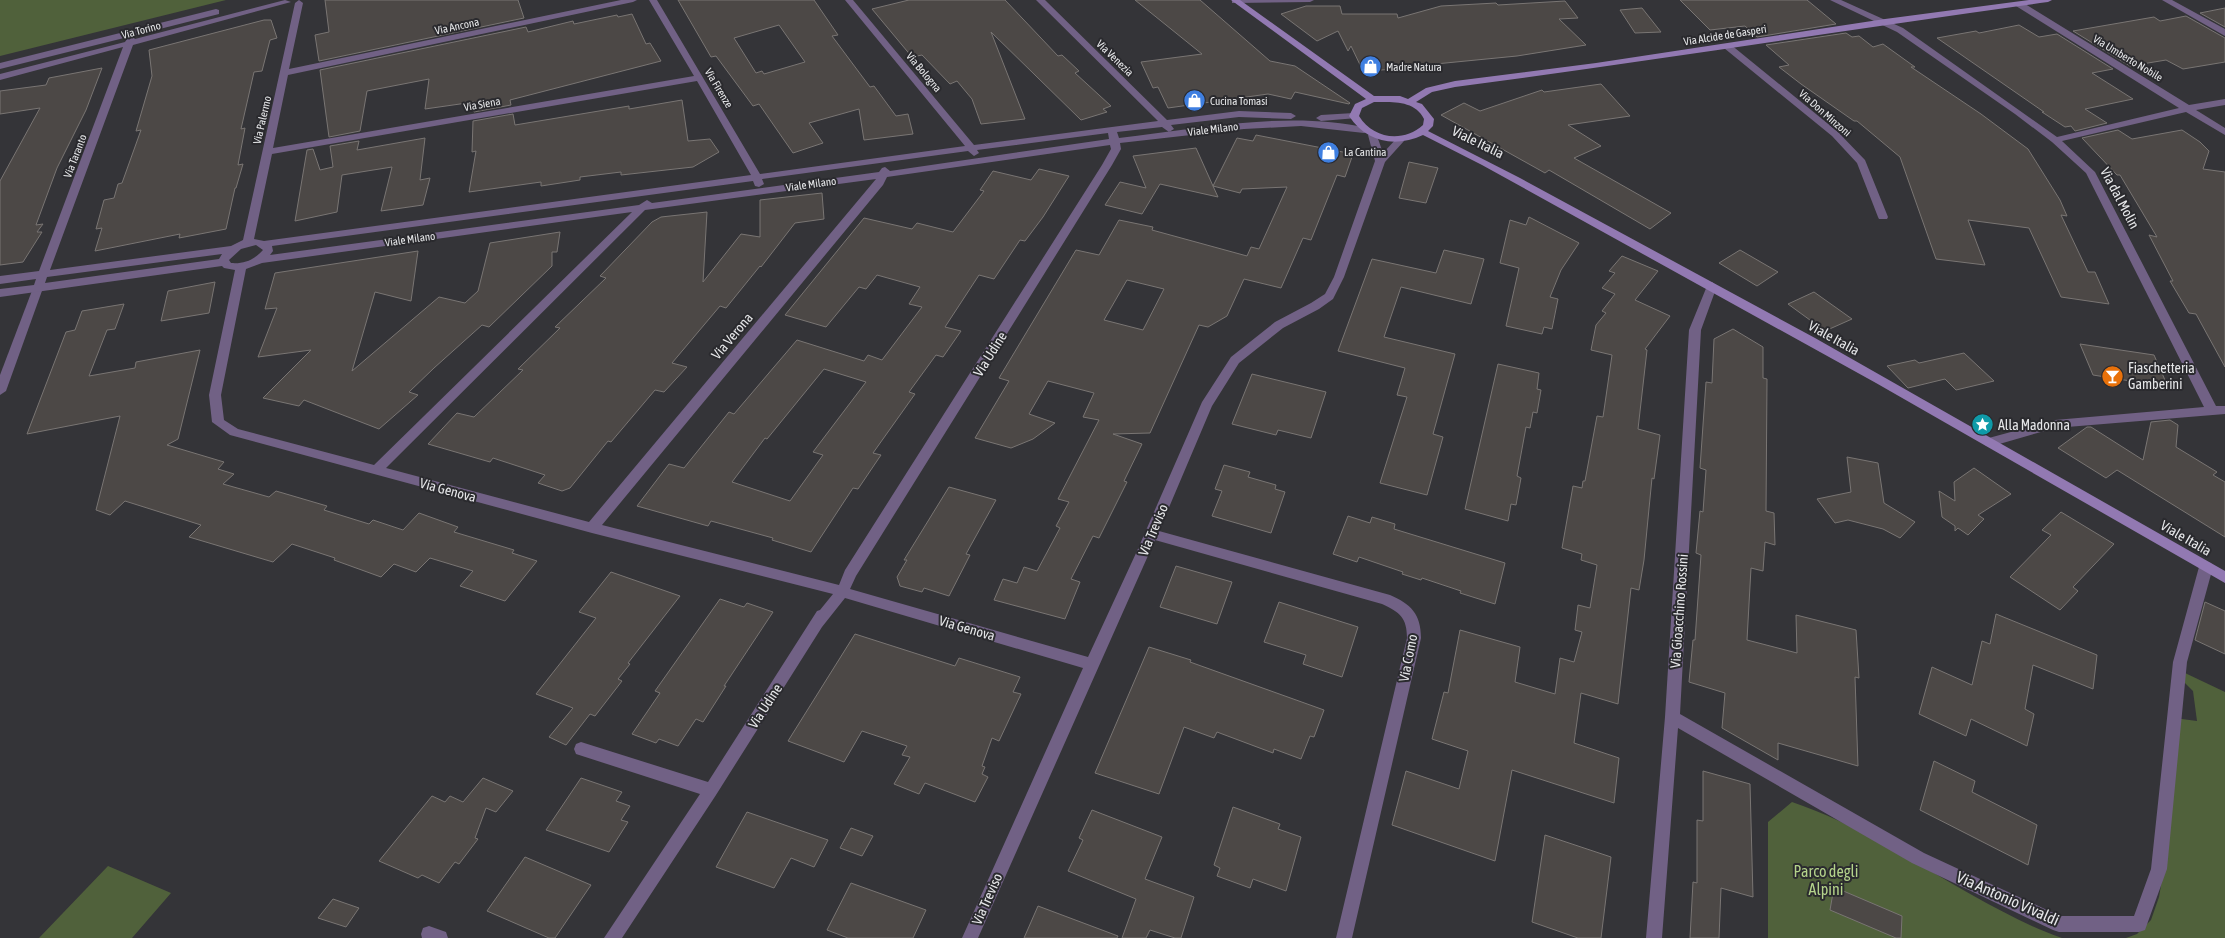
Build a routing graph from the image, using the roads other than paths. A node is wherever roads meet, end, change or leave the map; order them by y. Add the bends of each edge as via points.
1 (265, 0) edge
2 (633, 0) edge
3 (653, 0) edge
4 (849, 0) edge
5 (1040, 0) edge
6 (1235, 0) edge
7 (1310, 0) edge
8 (1834, 0) edge
9 (2048, 0) edge
10 (2166, 0) edge
11 (286, 1) edge
12 (303, 2) edge
13 (2019, 4) junction
14 (1885, 22) junction
15 (2225, 33) edge
16 (132, 34) junction
17 (130, 44) junction
18 (1727, 46) junction
19 (0, 66) edge
20 (284, 73) junction
21 (0, 77) edge
22 (700, 78) junction
23 (1372, 99) junction
24 (1410, 102) junction
25 (2225, 102) edge
26 (2189, 108) junction
27 (1354, 116) junction
28 (1166, 124) junction
29 (1364, 130) junction
30 (1423, 132) junction
31 (2225, 132) edge
32 (1172, 134) junction
33 (1373, 135) junction
34 (1114, 136) junction
35 (1401, 139) junction
36 (2055, 140) junction
37 (971, 148) junction
38 (267, 152) junction
39 (891, 159) junction
40 (979, 161) junction
41 (1380, 162) junction
42 (884, 174) junction
43 (758, 178) junction
44 (761, 190) junction
45 (656, 191) junction
46 (646, 206) junction
47 (1882, 217) dead end
48 (248, 243) junction
49 (264, 244) junction
50 (234, 249) junction
51 (260, 260) junction
52 (225, 262) junction
53 (241, 267) junction
54 (43, 274) junction
55 (0, 280) edge
56 (1712, 286) junction
57 (38, 288) junction
58 (0, 293) edge
59 (0, 391) edge
60 (2225, 410) edge
61 (2212, 411) junction
62 (1988, 442) junction
63 (375, 471) junction
64 (592, 528) junction
65 (1152, 534) junction
66 (2206, 566) junction
67 (2225, 578) edge
68 (839, 590) junction
69 (1092, 664) junction
70 (1672, 717) junction
71 (580, 749) dead end
72 (711, 790) junction
73 (612, 938) edge
74 (970, 938) edge
75 (1344, 938) edge
76 (1654, 938) edge

1 - 16 street, Via Torino
2 - 20 street, Via Ancona
3 - 22 street, Via Firenze
4 - 37 street, Via Bologna
5 - 28 street, Via Venezia
6 - 7 street
6 - 23 main road
8 - 14 street, Via dal Molin
9 - 13 main road, Via Alcide de Gasperi
10 - 15 street
11 - 12 street, Via Torino
11 - 17 street, Via Torino
12 - 20 street, Via Palermo
13 - 14 main road, Via Alcide de Gasperi
13 - 26 street, Via Umberto Nobile
14 - 18 main road, Via Alcide de Gasperi
14 - 36 street, Via dal Molin
16 - 17 street, Via Taranto
16 - 19 street, Via Torino
17 - 21 street, Via Torino
17 - 54 street, Via Taranto
18 - 24 main road, Via Alcide de Gasperi via 1455,84 1429,90
18 - 47 street, Via Don Minzoni via 1835,134 1862,162
20 - 38 street, Via Palermo
22 - 38 street, Via Siena
22 - 43 street, Via Firenze
23 - 24 main road
23 - 27 main road via 1358,106
24 - 30 main road via 1426,113 1429,120
25 - 26 street
26 - 31 street, Via Umberto Nobile
26 - 36 street
27 - 28 street, Viale Milano via 1239,114
27 - 29 main road
28 - 32 street, Via Venezia
28 - 34 street, Viale Milano
29 - 32 street, Viale Milano via 1301,123
29 - 33 main road
30 - 35 main road
30 - 56 main road, Viale Italia via 1483,160
32 - 34 street, Viale Milano
33 - 35 main road
33 - 41 street
34 - 37 street, Viale Milano
34 - 40 street, Viale Milano
34 - 68 street, Via Udine via 1115,153
35 - 41 street, Via Treviso
36 - 61 street, Via dal Molin via 2090,172
37 - 39 street, Viale Milano
37 - 40 street, Via Bologna
38 - 48 street, Via Palermo
39 - 42 street, Via Verona
39 - 43 street, Viale Milano
40 - 42 street, Viale Milano
41 - 65 street, Via Treviso via 1340,277 1329,296 1278,325 1235,360 1206,405
42 - 44 street, Viale Milano
42 - 64 street, Via Verona
43 - 44 street, Via Firenze
43 - 45 street, Viale Milano
44 - 46 street, Viale Milano
45 - 46 street
45 - 49 street, Viale Milano
46 - 51 street, Viale Milano
46 - 63 street
48 - 49 street, Viale Milano
48 - 50 street
49 - 51 street via 268,251
50 - 52 street via 227,254
50 - 54 street
51 - 53 street, Viale Milano
52 - 53 street
52 - 57 street
53 - 63 street, Via Genova via 215,395 218,422 234,432
54 - 55 street
54 - 57 street, Via Taranto
56 - 62 main road, Viale Italia
56 - 70 street, Via Gioacchino Rossini via 1695,330
57 - 58 street
57 - 59 street, Via Taranto
60 - 61 street
61 - 62 street via 2054,424
62 - 66 main road, Viale Italia
63 - 64 street, Via Genova
64 - 68 street, Via Genova
65 - 69 street, Via Treviso
65 - 75 street, Via Como via 1385,599 1401,606 1414,623 1414,638
66 - 67 main road, Viale Italia
66 - 70 street, Via Antonio Vivaldi via 2180,662 2159,869 2139,924 2059,924 1918,858
68 - 69 street, Via Genova
68 - 72 street, Via Udine
69 - 74 street, Via Treviso
70 - 76 street, Via Gioacchino Rossini
71 - 72 street
72 - 73 street, Via Udine

